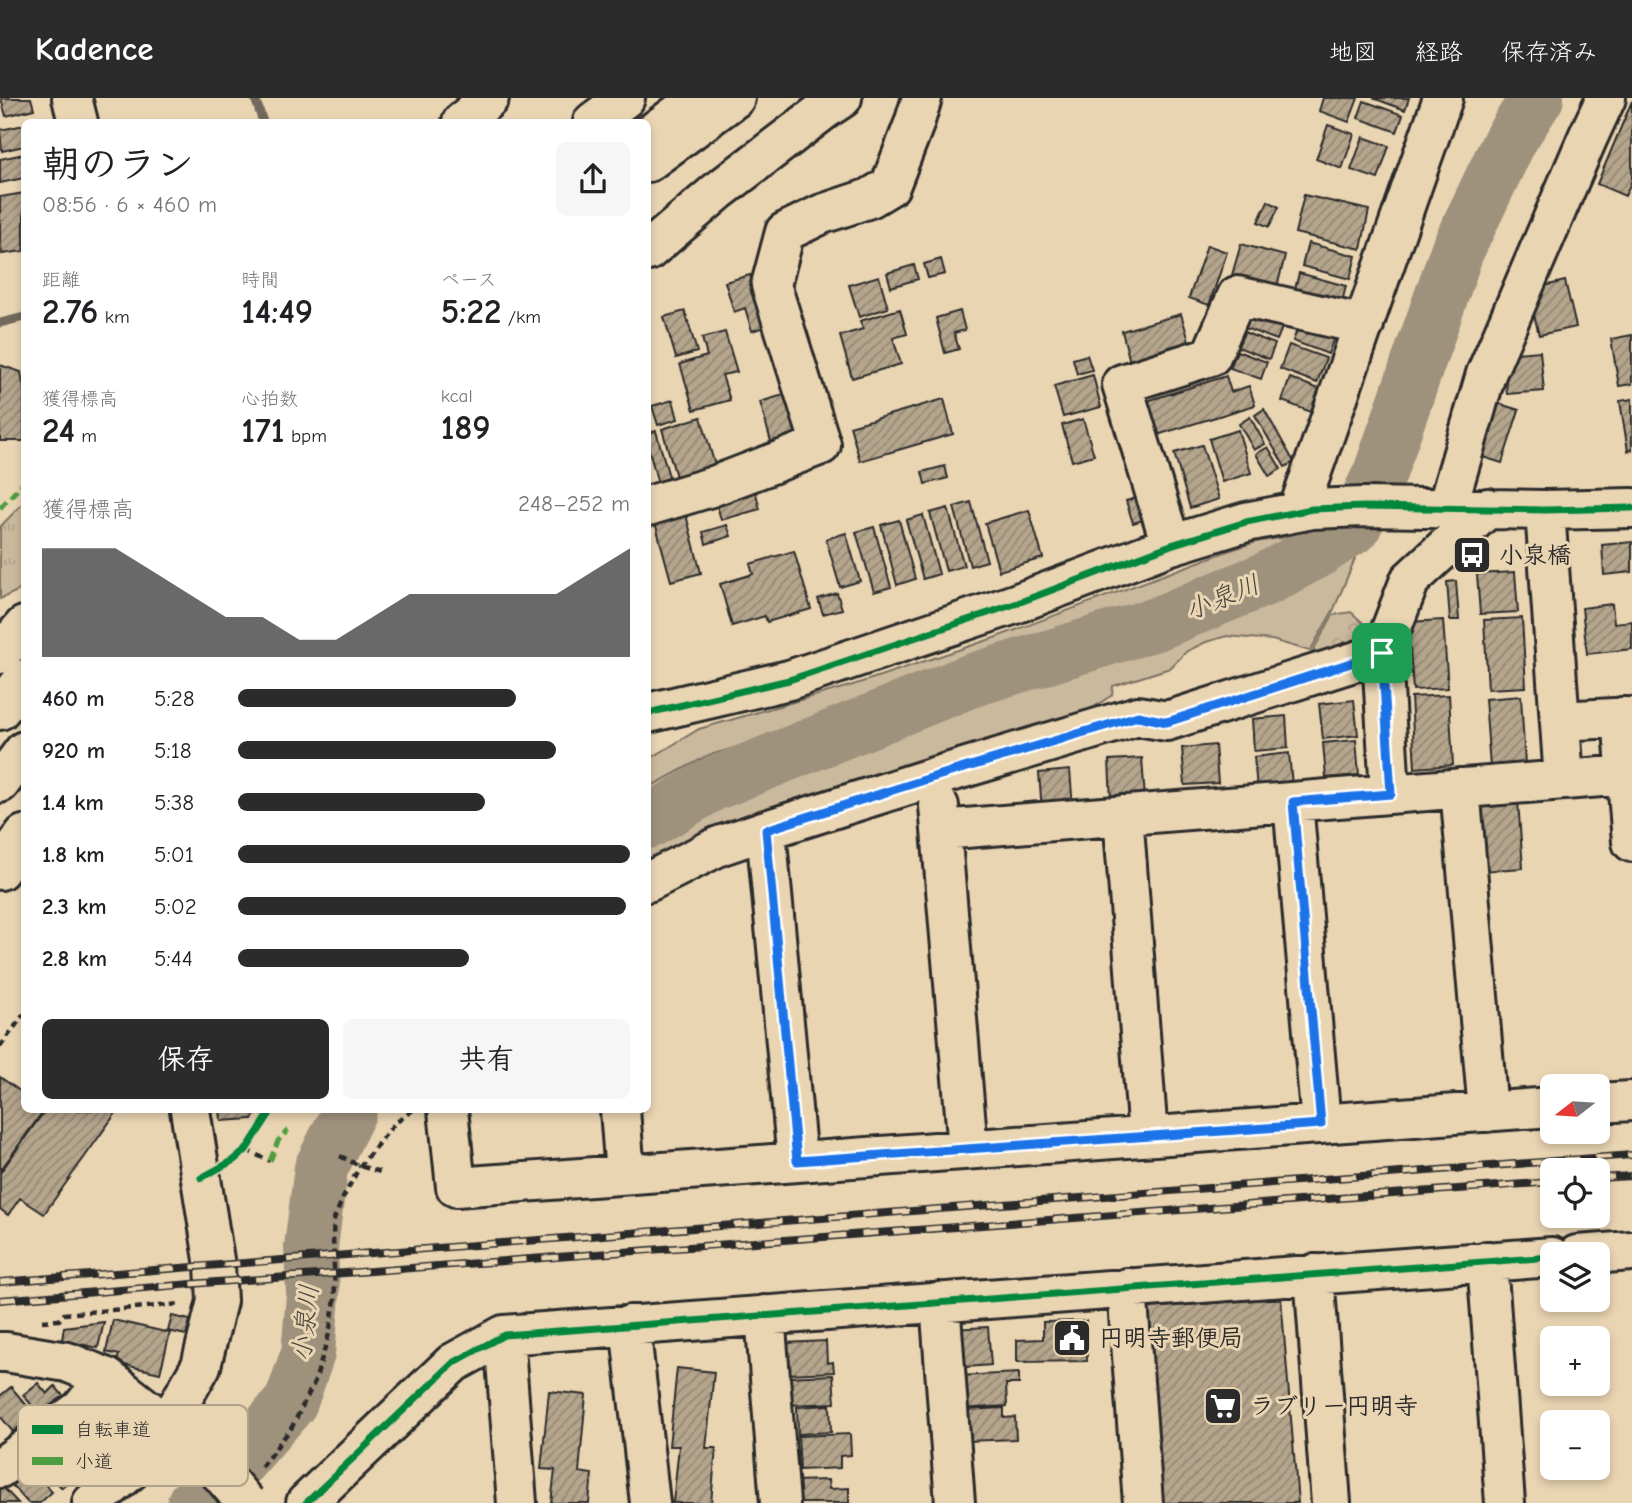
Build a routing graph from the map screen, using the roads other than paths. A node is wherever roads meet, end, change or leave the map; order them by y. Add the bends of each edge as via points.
1 (72, 98) edge
2 (489, 98) edge
3 (625, 98) edge
4 (699, 98) edge
5 (735, 98) edge
6 (842, 98) edge
7 (922, 98) edge
8 (1443, 98) edge
9 (1606, 98) edge
10 (77, 119) edge
11 (465, 119) edge
12 (597, 119) edge
13 (651, 134) edge
14 (651, 160) edge
15 (651, 248) edge
16 (1364, 325) junction
17 (651, 505) edge
18 (1435, 508) junction
19 (1488, 508) junction
20 (1632, 508) edge
21 (1305, 510) junction
22 (1545, 510) junction
23 (1171, 545) junction
24 (21, 630) edge
25 (1382, 653) junction
26 (0, 654) edge
27 (21, 661) edge
28 (0, 670) edge
29 (21, 684) edge
30 (0, 710) edge
31 (651, 712) edge
32 (1627, 717) edge
33 (1560, 721) junction
34 (21, 755) edge
35 (1626, 775) junction
36 (937, 776) junction
37 (1564, 780) junction
38 (0, 783) edge
39 (1461, 788) junction
40 (1391, 794) junction
41 (1293, 802) junction
42 (1123, 815) junction
43 (766, 830) junction
44 (941, 830) junction
45 (21, 839) edge
46 (1632, 842) edge
47 (0, 870) edge
48 (651, 880) edge
49 (1632, 1101) edge
50 (1610, 1102) edge
51 (1540, 1108) edge
52 (1488, 1112) junction
53 (190, 1113) edge
54 (447, 1113) edge
55 (620, 1113) edge
56 (1321, 1124) junction
57 (1148, 1136) junction
58 (968, 1149) junction
59 (797, 1161) junction
60 (625, 1174) junction
61 (1632, 1251) edge
62 (1610, 1253) edge
63 (1540, 1258) edge
64 (1487, 1261) junction
65 (1314, 1274) junction
66 (1127, 1288) junction
67 (940, 1302) junction
68 (765, 1315) junction
69 (630, 1325) junction
70 (504, 1335) junction
71 (0, 1352) edge
72 (107, 1378) junction
73 (84, 1405) edge
74 (142, 1405) edge
75 (185, 1405) edge
76 (18, 1455) edge
77 (0, 1468) edge
78 (1130, 1482) edge
79 (112, 1486) edge
80 (92, 1503) edge
81 (306, 1503) edge
82 (517, 1503) edge
83 (650, 1503) edge
84 (780, 1503) edge
85 (955, 1503) edge
86 (1331, 1503) edge
87 (1505, 1503) edge

1 - 10 main road
2 - 11 main road
3 - 12 main road
4 - 13 main road
5 - 14 main road
6 - 15 main road
7 - 17 main road via 890,186 785,232 772,285 821,445
8 - 16 main road
9 - 18 main road via 1486,374
16 - 21 main road
16 - 23 main road via 1237,296 1211,356 1122,384
18 - 19 main road
18 - 21 main road
19 - 22 main road
19 - 25 main road via 1410,580
20 - 22 main road
21 - 23 main road via 1245,522
22 - 33 main road
23 - 31 main road via 789,680
24 - 26 main road
25 - 36 main road via 1167,722 1138,716
25 - 40 main road
27 - 28 main road
29 - 30 main road
32 - 33 main road
32 - 35 main road
33 - 37 main road
34 - 38 main road
35 - 37 main road
35 - 46 main road
36 - 43 main road
36 - 44 main road
37 - 39 main road
39 - 40 main road
39 - 52 main road
40 - 41 main road
41 - 42 main road
41 - 56 main road
42 - 44 main road
42 - 57 main road
43 - 48 main road via 719,846
43 - 59 main road
44 - 58 main road
45 - 47 main road
49 - 50 main road
51 - 52 main road
52 - 56 main road
53 - 75 main road via 217,1301 201,1366
54 - 60 main road via 456,1187
55 - 60 main road
56 - 57 main road
57 - 58 main road
58 - 59 main road
59 - 60 main road
61 - 62 main road
63 - 64 main road
64 - 65 main road
64 - 87 main road
65 - 66 main road
65 - 86 main road
66 - 67 main road
66 - 78 main road
67 - 68 main road
67 - 85 main road
68 - 69 main road
68 - 84 main road
69 - 70 main road
69 - 83 main road
70 - 81 main road via 453,1363
70 - 82 main road
71 - 72 main road via 67,1362
72 - 73 main road
72 - 74 main road
76 - 77 main road
79 - 80 main road

